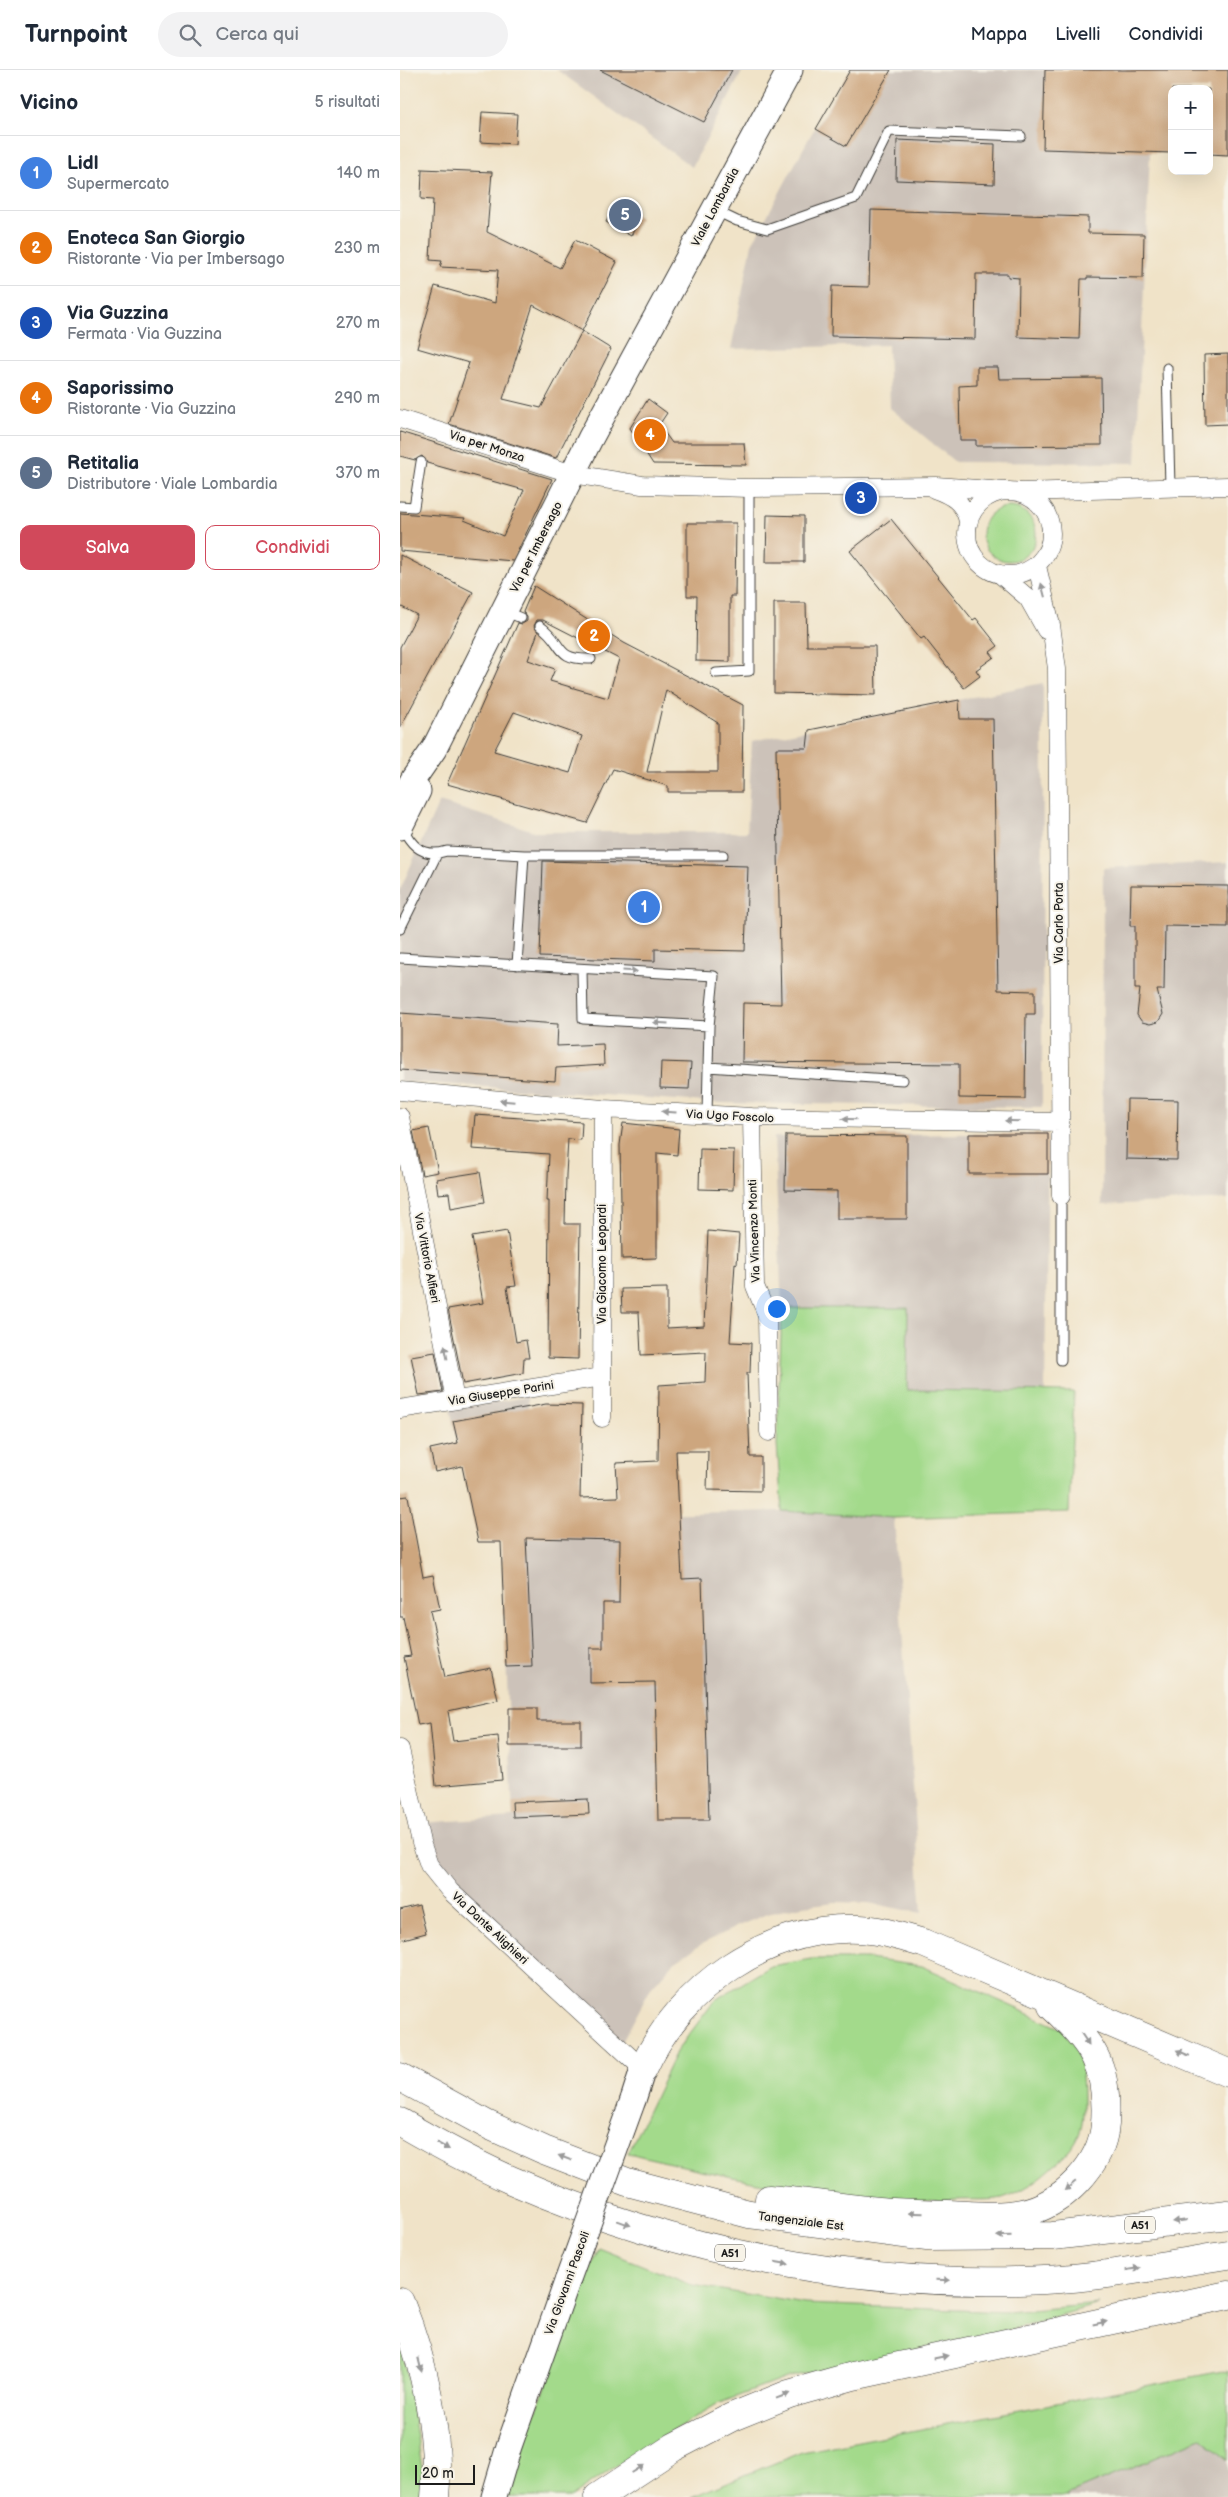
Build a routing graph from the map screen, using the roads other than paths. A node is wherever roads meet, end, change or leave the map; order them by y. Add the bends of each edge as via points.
1 (790, 70) edge
2 (1021, 136) dead end
3 (714, 209) junction
4 (641, 346) joint
5 (1167, 368) dead end
6 (400, 419) edge
7 (422, 462) dead end
8 (574, 474) junction
9 (921, 486) junction
10 (1228, 486) edge
11 (1170, 487) junction
12 (749, 488) junction
13 (1084, 489) junction
14 (1013, 492) junction
15 (400, 506) edge
16 (1046, 512) junction
17 (968, 521) junction
18 (1037, 566) junction
19 (1002, 575) junction
20 (540, 626) dead end
21 (1055, 649) junction
22 (591, 659) dead end
23 (716, 673) dead end
24 (400, 819) edge
25 (437, 854) junction
26 (524, 855) junction
27 (723, 855) dead end
28 (400, 906) edge
29 (411, 906) junction
30 (400, 929) edge
31 (400, 958) edge
32 (517, 965) junction
33 (582, 969) junction
34 (709, 1026) junction
35 (708, 1067) junction
36 (903, 1080) dead end
37 (400, 1091) edge
38 (602, 1109) junction
39 (707, 1114) junction
40 (400, 1117) edge
41 (752, 1117) junction
42 (1060, 1122) junction
43 (1061, 1196) joint
44 (1061, 1360) dead end
45 (602, 1377) junction
46 (455, 1400) junction
47 (400, 1409) edge
48 (602, 1418) dead end
49 (769, 1432) dead end
50 (400, 1749) edge
51 (1038, 1993) junction
52 (643, 2069) junction
53 (1228, 2073) edge
54 (400, 2077) edge
55 (400, 2122) edge
56 (663, 2191) junction
57 (1228, 2215) edge
58 (1228, 2255) edge
59 (1228, 2295) edge
60 (400, 2302) edge
61 (435, 2497) edge
62 (494, 2497) edge
63 (598, 2497) edge

1 - 3 main road, Viale Lombardia
2 - 3 lane via 890,131 856,198 766,229 736,221
3 - 4 main road, Viale Lombardia
4 - 8 main road, Via per Imbersago
5 - 11 lane
6 - 8 street, Via per Monza via 426,433
7 - 15 lane via 414,507
8 - 12 street, Via per Monza via 642,485
8 - 24 main road, Via per Imbersago via 512,615 414,778
9 - 12 street, Via per Monza
9 - 14 street, Via per Monza via 976,487
9 - 17 street via 953,497 966,510
10 - 11 street, Via per Monza
11 - 13 street, Via per Monza
12 - 23 lane via 749,671
13 - 14 street, Via per Monza
13 - 16 street
14 - 16 street via 1036,500
14 - 17 street via 989,496 977,505
16 - 18 street via 1052,536 1050,546
17 - 19 street via 966,537 970,552 981,565 994,574
18 - 19 street via 1024,573
21 -> 18 street, Via Carlo Porta
19 - 21 street, Via Carlo Porta via 1028,598
20 - 22 lane via 552,634 562,654 576,659
21 - 42 street, Via Carlo Porta
24 - 25 lane via 415,848
25 - 26 lane via 448,851
25 - 29 lane
26 - 27 lane
26 - 32 lane
28 - 29 lane
29 - 30 lane
31 - 32 lane
32 - 33 lane
34 -> 33 lane via 583,1019
33 -> 34 lane via 714,976
34 - 35 lane
35 - 36 lane
35 - 39 lane
38 -> 37 street, Via Ugo Foscolo
39 -> 38 street, Via Ugo Foscolo
38 - 45 street, Via Giacomo Leopardi
39 - 41 street, Via Ugo Foscolo
46 -> 40 street, Via Vittorio Alfieri
42 -> 41 street, Via Ugo Foscolo
41 - 49 street, Via Vincenzo Monti via 755,1286 768,1315
42 - 43 street, Via Carlo Porta
43 - 44 lane
45 - 46 street, Via Giuseppe Parini
45 - 48 street, Via Giacomo Leopardi
46 - 47 street, Via Giuseppe Parini
50 - 52 street, Via Dante Alighieri via 420,1842 429,1865 450,1891
51 - 52 highway via 922,1943 880,1931 858,1929 807,1934 764,1948 722,1971 675,2017
53 -> 51 highway
51 -> 56 highway via 1080,2032 1097,2056 1107,2099 1104,2131 1090,2166 1074,2185 1046,2204 1023,2213 994,2216 879,2211 813,2202
52 - 62 main road, Via Giovanni Pascoli, bridge via 509,2446
56 -> 54 highway, Tangenziale Est / A51 via 627,2182 514,2138
55 -> 58 highway, A51 via 510,2179 637,2228 722,2251 814,2268 904,2278 1044,2280 1085,2277
57 -> 56 highway, Tangenziale Est / A51 via 1052,2236 927,2237 749,2214
63 -> 59 highway via 674,2447 732,2417 788,2394 853,2376
60 -> 61 highway via 427,2391

